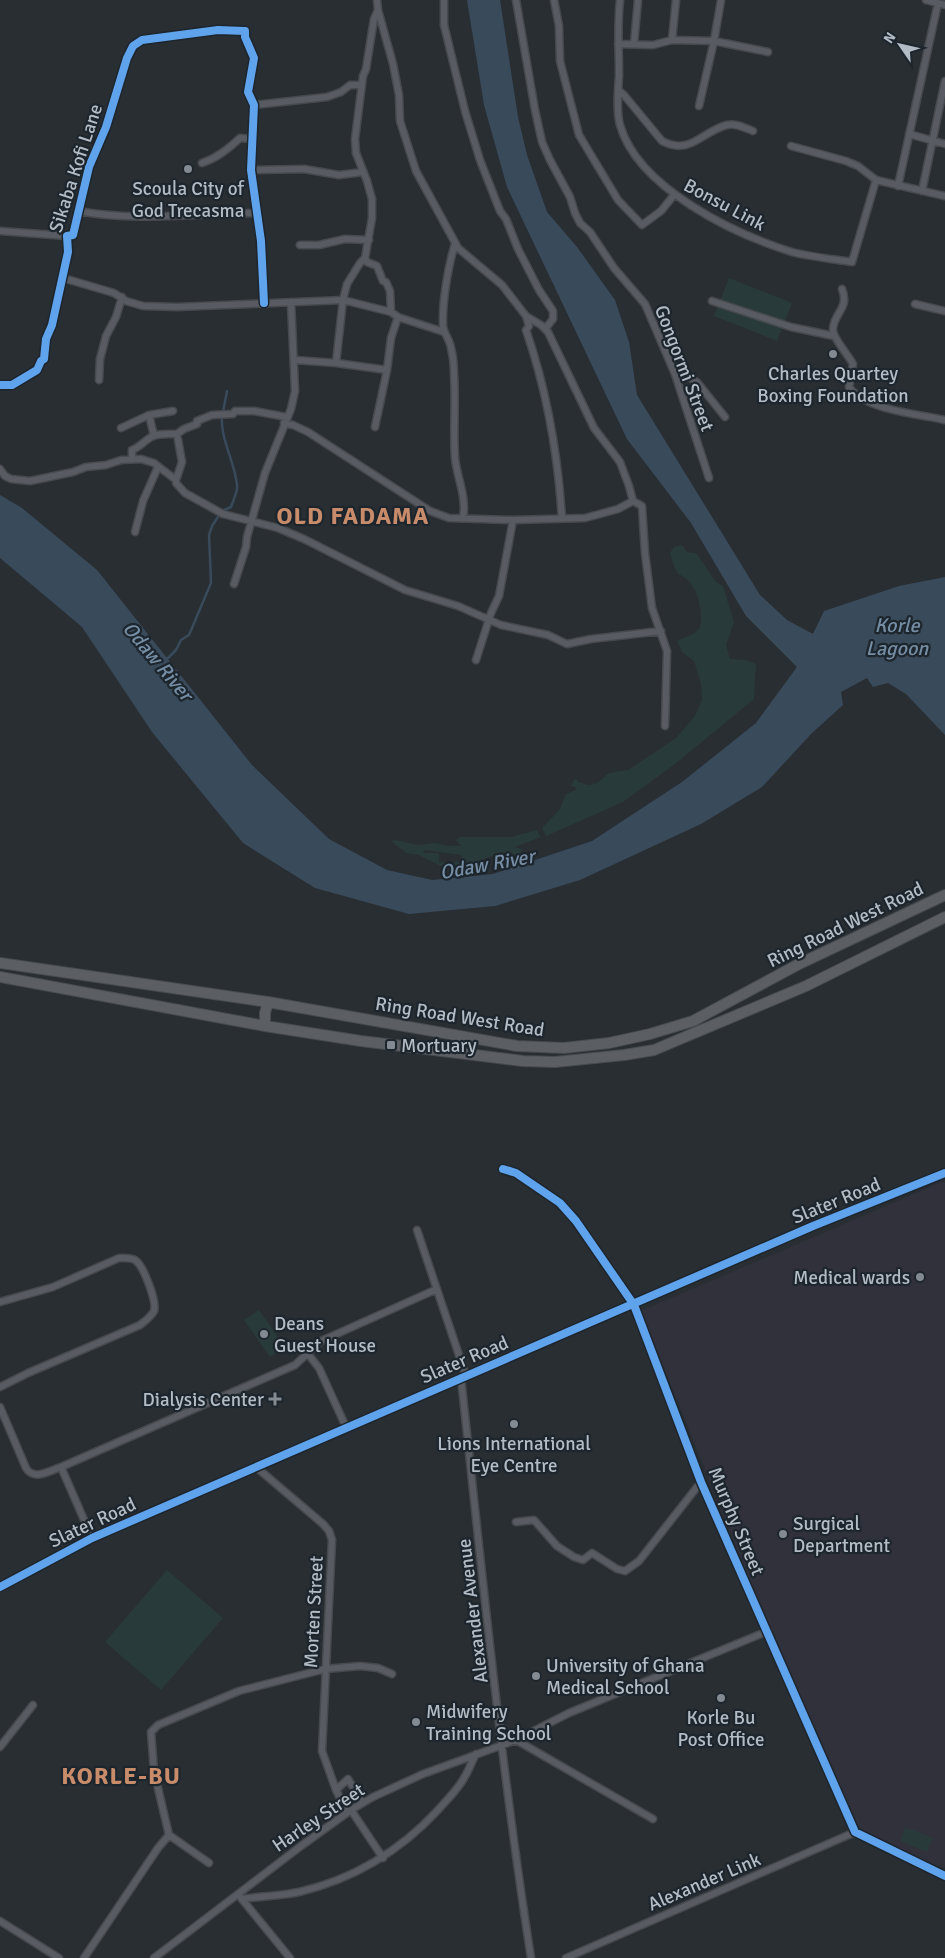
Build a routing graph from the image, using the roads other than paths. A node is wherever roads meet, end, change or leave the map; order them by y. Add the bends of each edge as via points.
1 (377, 0) edge
2 (444, 0) edge
3 (516, 0) edge
4 (554, 0) edge
5 (620, 0) edge
6 (638, 0) edge
7 (676, 0) edge
8 (721, 0) edge
9 (928, 0) edge
10 (941, 4) edge
11 (378, 10) junction
12 (672, 40) junction
13 (714, 41) junction
14 (618, 44) junction
15 (634, 44) junction
16 (768, 52) dead end
17 (945, 81) edge
18 (362, 85) junction
19 (618, 90) junction
20 (254, 105) junction
21 (699, 106) dead end
22 (754, 131) dead end
23 (909, 134) junction
24 (252, 139) junction
25 (932, 141) junction
26 (945, 144) edge
27 (791, 146) dead end
28 (202, 163) dead end
29 (251, 170) junction
30 (363, 172) junction
31 (876, 180) junction
32 (898, 186) junction
33 (922, 191) junction
34 (674, 195) junction
35 (945, 195) edge
36 (78, 211) junction
37 (257, 213) junction
38 (0, 232) edge
39 (67, 236) junction
40 (369, 240) junction
41 (455, 244) junction
42 (300, 245) dead end
43 (365, 258) junction
44 (63, 278) junction
45 (842, 289) dead end
46 (122, 297) junction
47 (343, 300) junction
48 (712, 301) dead end
49 (291, 302) junction
50 (264, 303) junction
51 (916, 304) dead end
52 (945, 311) edge
53 (391, 312) junction
54 (526, 316) junction
55 (398, 317) junction
56 (545, 329) junction
57 (444, 332) junction
58 (834, 336) junction
59 (295, 360) junction
60 (336, 363) junction
61 (672, 367) junction
62 (387, 370) junction
63 (99, 380) dead end
64 (0, 385) edge
65 (172, 411) dead end
66 (150, 415) junction
67 (725, 416) dead end
68 (285, 420) junction
69 (945, 420) edge
70 (375, 427) dead end
71 (121, 428) dead end
72 (177, 434) junction
73 (154, 436) junction
74 (132, 459) junction
75 (158, 467) junction
76 (0, 469) edge
77 (709, 478) dead end
78 (176, 480) junction
79 (632, 501) junction
80 (463, 518) junction
81 (562, 518) junction
82 (513, 520) junction
83 (251, 521) junction
84 (135, 532) dead end
85 (234, 584) dead end
86 (490, 620) junction
87 (657, 632) junction
88 (476, 660) dead end
89 (665, 726) dead end
90 (945, 895) edge
91 (945, 917) edge
92 (0, 963) edge
93 (0, 977) edge
94 (268, 1002) junction
95 (265, 1026) junction
96 (503, 1169) dead end
97 (945, 1173) edge
98 (417, 1230) dead end
99 (437, 1289) junction
100 (0, 1302) edge
101 (634, 1305) junction
102 (308, 1354) junction
103 (464, 1377) junction
104 (0, 1387) edge
105 (0, 1407) edge
106 (346, 1428) junction
107 (61, 1467) junction
108 (256, 1467) junction
109 (701, 1482) junction
110 (516, 1522) dead end
111 (92, 1538) junction
112 (0, 1587) edge
113 (768, 1631) junction
114 (325, 1669) junction
115 (392, 1674) dead end
116 (33, 1705) dead end
117 (516, 1740) junction
118 (502, 1743) junction
119 (0, 1747) edge
120 (476, 1754) junction
121 (336, 1790) junction
122 (363, 1803) junction
123 (349, 1811) junction
124 (654, 1819) dead end
125 (855, 1832) junction
126 (169, 1835) junction
127 (383, 1858) junction
128 (209, 1863) dead end
129 (945, 1876) edge
130 (236, 1894) junction
131 (242, 1899) junction
132 (0, 1921) edge
133 (59, 1958) edge
134 (84, 1958) edge
135 (154, 1958) edge
136 (290, 1958) edge
137 (531, 1958) edge
138 (566, 1958) edge

1 - 11 street
2 - 56 street via 444,25 480,160 500,212 553,311 553,319
3 - 61 street, Gongormi Street via 542,142 580,223 645,304
4 - 34 street via 560,62 568,100 578,135 596,166 618,200 642,224 661,211
5 - 14 street, Bonsu Link
6 - 15 street
7 - 12 street
8 - 13 street
9 - 10 street
10 - 23 street
11 - 18 street
11 - 41 street via 393,64 404,136 416,171
12 - 13 street
12 - 15 street via 653,45
13 - 16 street
13 - 21 street
14 - 15 street
14 - 19 street, Bonsu Link
17 - 25 street
18 - 20 street via 350,85 327,97
18 - 30 street via 355,139 356,154
19 - 22 street via 669,145 692,144 726,125 735,124
19 - 34 street, Bonsu Link via 620,124 626,140 638,160
20 - 24 street
20 - 36 street, Sikaba Kofi Lane via 248,92 254,58 245,31 218,30 137,42 128,58 106,127 89,167
23 - 25 street
23 - 32 street
24 - 28 street via 240,138 228,149
24 - 29 street
25 - 26 street
25 - 33 street
27 - 31 street via 846,161
29 - 30 street
29 - 37 street
30 - 40 street via 372,199
31 - 32 street
31 - 34 street, Bonsu Link via 852,262 794,252 764,242 739,232
32 - 33 street
33 - 35 street
36 - 37 street via 151,217
36 - 39 street, Sikaba Kofi Lane via 74,235
37 - 50 street
38 - 39 street
39 - 44 street, Sikaba Kofi Lane via 68,252
40 - 42 street via 345,239 319,245
40 - 43 street
41 - 54 street via 502,285
41 - 57 street via 447,286
43 - 47 street via 347,284
43 - 53 street via 376,266 386,282
44 - 46 street
44 - 64 street, Sikaba Kofi Lane via 46,338 44,359 37,370 12,385
45 - 58 street via 846,298 843,310 836,318
46 - 50 street via 143,306 165,308
46 - 63 street via 106,336
47 - 49 street
47 - 53 street
47 - 60 street
48 - 58 street via 791,327
49 - 50 street
49 - 59 street
51 - 52 street
53 - 55 street
54 - 56 street
54 - 81 street via 526,330 540,374 558,465
55 - 57 street
55 - 62 street via 390,338
56 - 79 street via 594,428 620,462
57 - 80 street via 454,362 453,438 465,509
58 - 69 street via 853,364 849,387 854,395 884,407
59 - 60 street
59 - 68 street via 295,391
60 - 62 street
61 - 67 street via 696,382
61 - 77 street, Gongormi Street
62 - 70 street
65 - 66 street
66 - 71 street
66 - 73 street
68 - 72 street via 254,411 235,411 234,414 199,420
68 - 80 street via 324,441 430,511 450,518
68 - 83 street
72 - 73 street
72 - 78 street via 182,462
73 - 74 street via 132,450
74 - 75 street via 141,459
74 - 76 street via 30,481 11,479
75 - 78 street
75 - 84 street via 143,501
78 - 83 street via 185,493 223,514
79 - 81 street via 618,509 585,518
79 - 87 street via 642,506
80 - 82 street
81 - 82 street
82 - 86 street via 499,596
83 - 85 street
83 - 86 street via 304,539 405,590 458,606
86 - 87 street via 548,635 567,644
86 - 88 street
87 - 89 street via 667,651
90 - 94 main road, Ring Road West Road via 800,964 693,1021 596,1045 564,1048 517,1046
91 - 95 main road, Ring Road West Road via 759,1007 654,1050 624,1055 555,1062 523,1061
92 - 94 main road, Ring Road West Road
93 - 95 main road, Ring Road West Road
94 - 95 main road
96 - 101 street, Murphy Street via 516,1173 560,1203
97 - 101 street, Slater Road via 813,1226
98 - 99 street, Alexander Avenue
99 - 102 street via 321,1341
99 - 103 street, Alexander Avenue
100 - 104 street via 53,1286 120,1258 128,1258 142,1266 155,1302 151,1316 140,1326
101 - 103 street, Slater Road
101 - 109 street, Murphy Street
102 - 106 street via 319,1368
102 - 107 street via 295,1365
103 - 106 street, Slater Road
103 - 118 street, Alexander Avenue
105 - 107 street via 29,1474 36,1476
106 - 108 street, Slater Road
107 - 111 street
108 - 111 street, Slater Road
108 - 114 street, Morten Street via 329,1531 332,1540
109 - 110 street via 639,1561 625,1571 592,1553 583,1560 574,1557 557,1546 534,1520
109 - 113 street, Murphy Street
111 - 112 street, Slater Road
113 - 117 street, Harley Street via 569,1713
113 - 125 street, Murphy Street
114 - 115 street via 360,1666
114 - 121 street, Morten Street via 322,1751
114 - 126 street via 239,1691 152,1729 154,1770
116 - 119 street
117 - 118 street, Harley Street
117 - 124 street
118 - 120 street, Harley Street
118 - 137 street, Alexander Avenue
120 - 122 street, Harley Street
120 - 127 street via 448,1799 424,1825
121 - 122 street via 348,1779
121 - 123 street, Morten Street
122 - 123 street, Harley Street
123 - 127 street, Morten Street
123 - 130 street, Harley Street
125 - 129 street
125 - 138 street, Alexander Link
126 - 128 street
126 - 134 street
127 - 131 street via 318,1887
130 - 131 street
130 - 135 street, Harley Street
131 - 136 street
132 - 133 street

